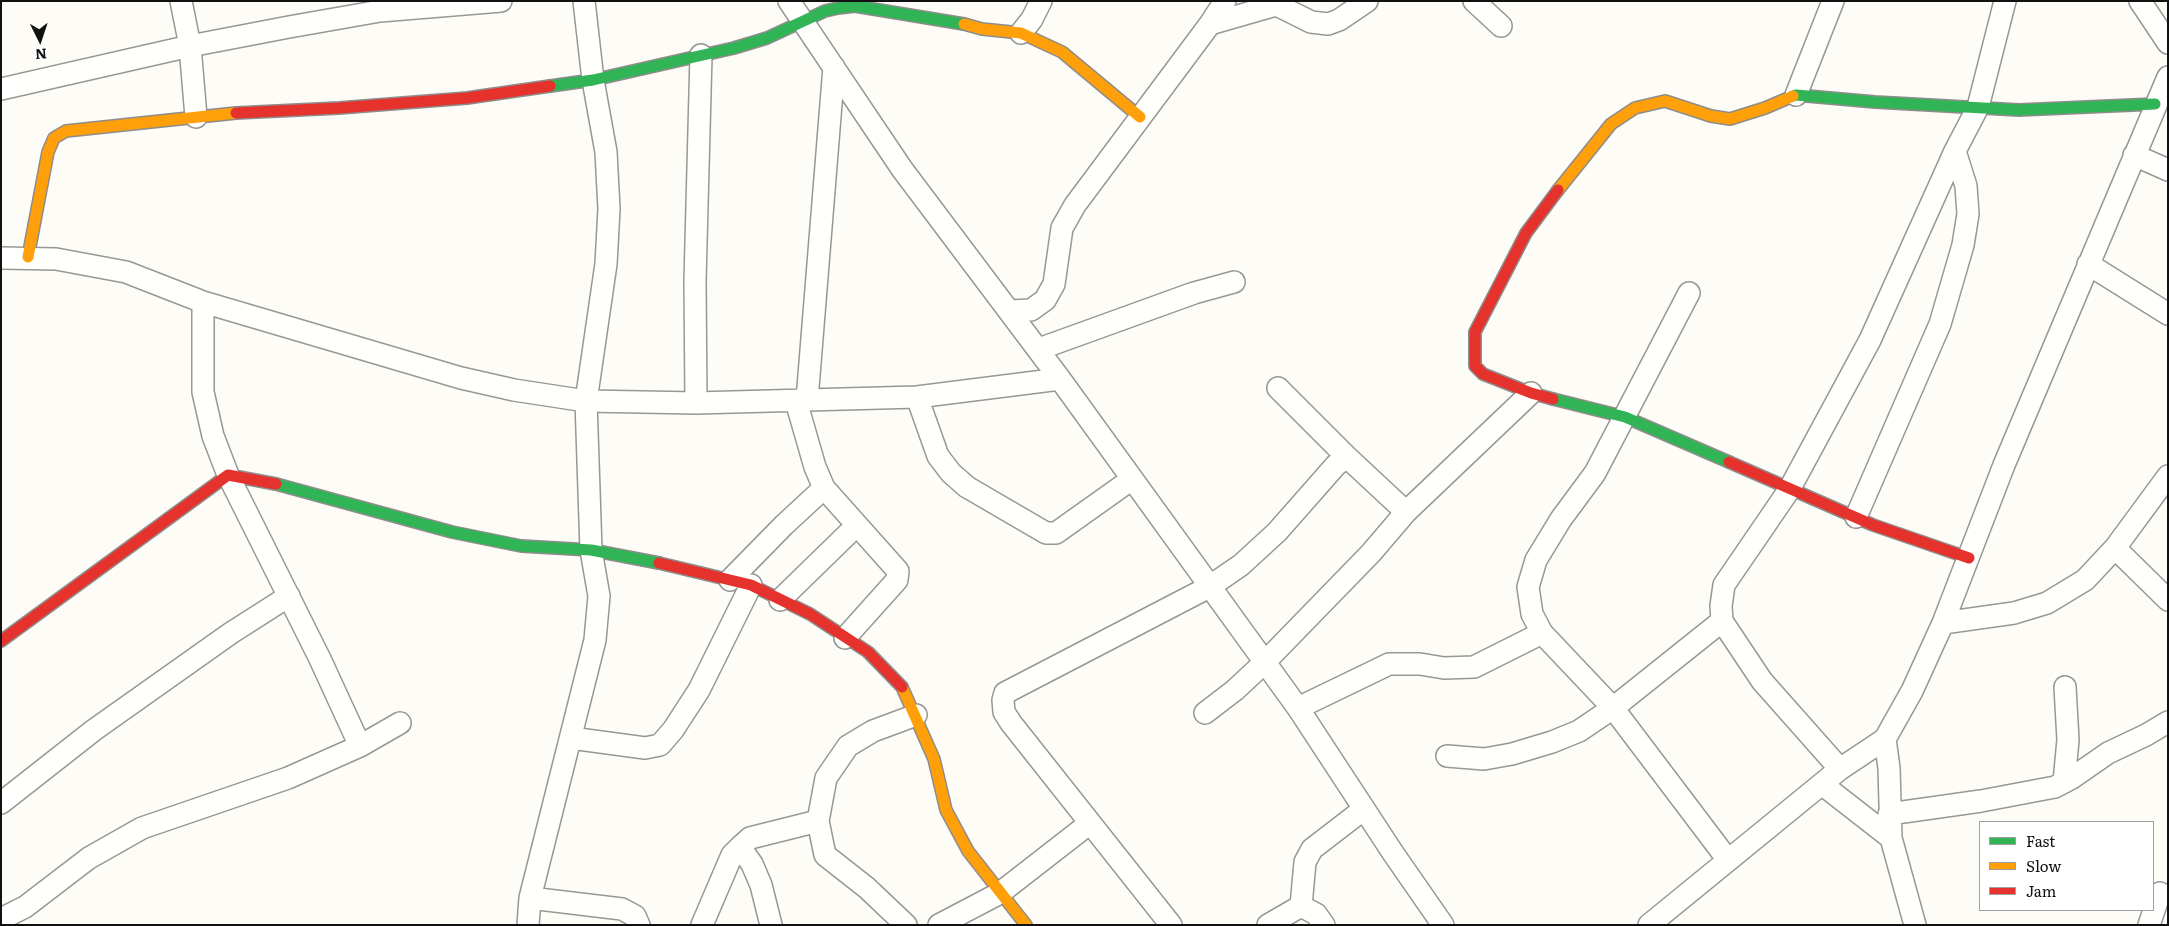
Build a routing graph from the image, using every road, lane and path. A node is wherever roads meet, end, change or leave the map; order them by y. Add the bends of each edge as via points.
1 (181, 1) edge
2 (500, 1) edge
3 (584, 1) edge
4 (790, 1) edge
5 (1041, 1) edge
6 (1224, 1) edge
7 (1367, 1) edge
8 (1474, 1) edge
9 (1833, 1) edge
10 (2005, 1) edge
11 (2140, 1) edge
12 (1272, 3) edge
13 (380, 6) edge
14 (803, 22) junction
15 (1210, 24) junction
16 (1501, 26) dead end
17 (1021, 33) junction
18 (2168, 43) edge
19 (190, 46) junction
20 (701, 55) junction
21 (834, 67) junction
22 (2168, 76) edge
23 (593, 80) junction
24 (1, 89) edge
25 (1796, 95) junction
26 (2155, 104) junction
27 (1978, 107) junction
28 (196, 117) junction
29 (1140, 117) junction
30 (1956, 151) junction
31 (2134, 155) junction
32 (2168, 170) edge
33 (28, 257) junction
34 (1, 258) edge
35 (2088, 264) junction
36 (1234, 282) dead end
37 (1689, 293) dead end
38 (203, 302) junction
39 (1010, 311) junction
40 (2168, 314) edge
41 (1039, 350) junction
42 (1060, 379) junction
43 (1278, 388) dead end
44 (1532, 392) junction
45 (917, 397) junction
46 (801, 400) junction
47 (586, 401) junction
48 (696, 404) junction
49 (1625, 417) junction
50 (1347, 457) junction
51 (228, 475) junction
52 (1132, 479) junction
53 (2166, 481) edge
54 (824, 488) junction
55 (1789, 490) junction
56 (1406, 512) junction
57 (1856, 517) junction
58 (856, 526) junction
59 (2115, 548) junction
60 (591, 550) junction
61 (1969, 558) junction
62 (730, 580) junction
63 (751, 585) junction
64 (1209, 587) junction
65 (289, 596) junction
66 (780, 600) junction
67 (2168, 600) edge
68 (1722, 621) junction
69 (1942, 623) junction
70 (1542, 633) junction
71 (845, 638) junction
72 (1, 641) edge
73 (1265, 662) junction
74 (2065, 687) dead end
75 (1298, 708) junction
76 (1613, 708) junction
77 (1205, 713) dead end
78 (916, 715) junction
79 (2168, 722) edge
80 (400, 723) dead end
81 (571, 738) junction
82 (1884, 739) junction
83 (360, 746) junction
84 (1447, 756) dead end
85 (1840, 769) junction
86 (2064, 782) junction
87 (1822, 785) junction
88 (1, 803) edge
89 (1364, 809) junction
90 (1889, 814) junction
91 (818, 821) junction
92 (1090, 823) junction
93 (1892, 838) junction
94 (740, 846) junction
95 (1728, 860) junction
96 (1000, 892) junction
97 (2160, 893) dead end
98 (530, 898) junction
99 (1301, 906) junction
100 (2154, 910) edge
101 (2154, 911) edge
102 (1, 919) edge
103 (528, 925) edge
104 (639, 925) edge
105 (702, 925) edge
106 (771, 925) edge
107 (906, 925) edge
108 (939, 925) edge
109 (1026, 925) edge
110 (1171, 925) edge
111 (1268, 925) edge
112 (1324, 925) edge
113 (1442, 925) edge
114 (1648, 925) edge
115 (1915, 925) edge
116 (2149, 925) edge

1 - 19 street
2 - 13 street
3 - 23 street
4 - 14 street
5 - 17 street
6 - 15 street
7 - 12 street via 1328,24 1311,22
8 - 16 street
9 - 25 street
10 - 27 street
11 - 18 street
12 - 15 street
13 - 19 street
14 - 17 street via 832,10 855,6
14 - 20 street via 767,38
14 - 21 street
15 - 29 street
17 - 29 street via 1062,52
19 - 24 street
19 - 28 street
20 - 23 street
20 - 48 street via 694,281
21 - 39 street via 902,169
21 - 46 street
22 - 26 street
23 - 28 street via 467,98
23 - 47 street via 606,152 609,209 606,264
25 - 27 street
25 - 44 street via 1730,118 1711,116 1666,101 1635,108 1612,124 1526,233 1475,332 1474,366 1483,374
26 - 27 street via 2019,110
26 - 31 street
27 - 30 street
28 - 33 street via 66,131 54,138 48,152
29 - 39 street via 1075,205 1062,228 1054,284 1045,300 1030,310
30 - 55 street via 1870,340
30 - 57 street via 1966,186 1968,214 1963,245 1940,324
31 - 32 street
31 - 35 street
33 - 34 street
33 - 38 street via 126,272
35 - 40 street
35 - 61 street
36 - 41 street via 1194,293
37 - 49 street
38 - 47 street via 461,378
38 - 51 street via 203,392 213,436
39 - 41 street
41 - 42 street
42 - 45 street
42 - 52 street
43 - 50 street
44 - 49 street
44 - 56 street
45 - 46 street
45 - 52 street via 938,456 951,473 1046,533 1056,533
46 - 48 street
46 - 54 street via 815,467
47 - 48 street
47 - 60 street
49 - 55 street
49 - 70 street via 1595,473 1536,560 1528,587 1532,614
50 - 56 street
50 - 64 street via 1336,465 1277,532 1241,565
51 - 60 street via 292,487 452,532 521,546
51 - 65 street
51 - 72 street
52 - 64 street
53 - 59 street
54 - 58 street
54 - 62 street
55 - 57 street
55 - 68 street via 1724,585
56 - 73 street via 1371,553
57 - 61 street
58 - 66 street
58 - 71 street via 898,571 898,577
59 - 67 street
59 - 69 street via 2085,580 2047,603 2014,613
60 - 62 street
60 - 81 street via 599,596 595,640
61 - 69 street
62 - 63 street
63 - 66 street
63 - 81 street via 699,690 660,745 645,748
64 - 73 street
64 - 92 street via 1005,693 1004,712 1011,723
65 - 83 street
65 - 88 street via 94,730
66 - 71 street via 810,614
68 - 76 street
68 - 85 street via 1762,681
69 - 82 street via 1912,691
70 - 75 street via 1474,667 1389,664
70 - 76 street
71 - 78 street via 868,652 905,690
73 - 75 street
73 - 77 street
74 - 86 street via 2068,740
75 - 89 street
76 - 84 street via 1579,731 1512,754 1484,759
76 - 95 street
78 - 91 street via 873,731 848,746 826,778
78 - 96 street via 934,759 946,810 968,851
79 - 86 street via 2108,753
80 - 83 street
81 - 98 street
82 - 85 street
82 - 90 street
83 - 102 street via 288,778 142,828 89,858 25,907
85 - 87 street
86 - 90 street via 2055,787 1981,801
87 - 93 street
87 - 95 street
89 - 99 street via 1312,849 1306,862
89 - 113 street
90 - 93 street
91 - 94 street via 750,838
91 - 107 street via 825,855
92 - 96 street
92 - 110 street
93 - 115 street
94 - 105 street via 732,855
94 - 106 street via 761,885
95 - 114 street
96 - 108 street
96 - 109 street
97 - 100 street
98 - 103 street
98 - 104 street via 622,909 635,916
99 - 111 street
99 - 112 street via 1316,914
101 - 116 street

